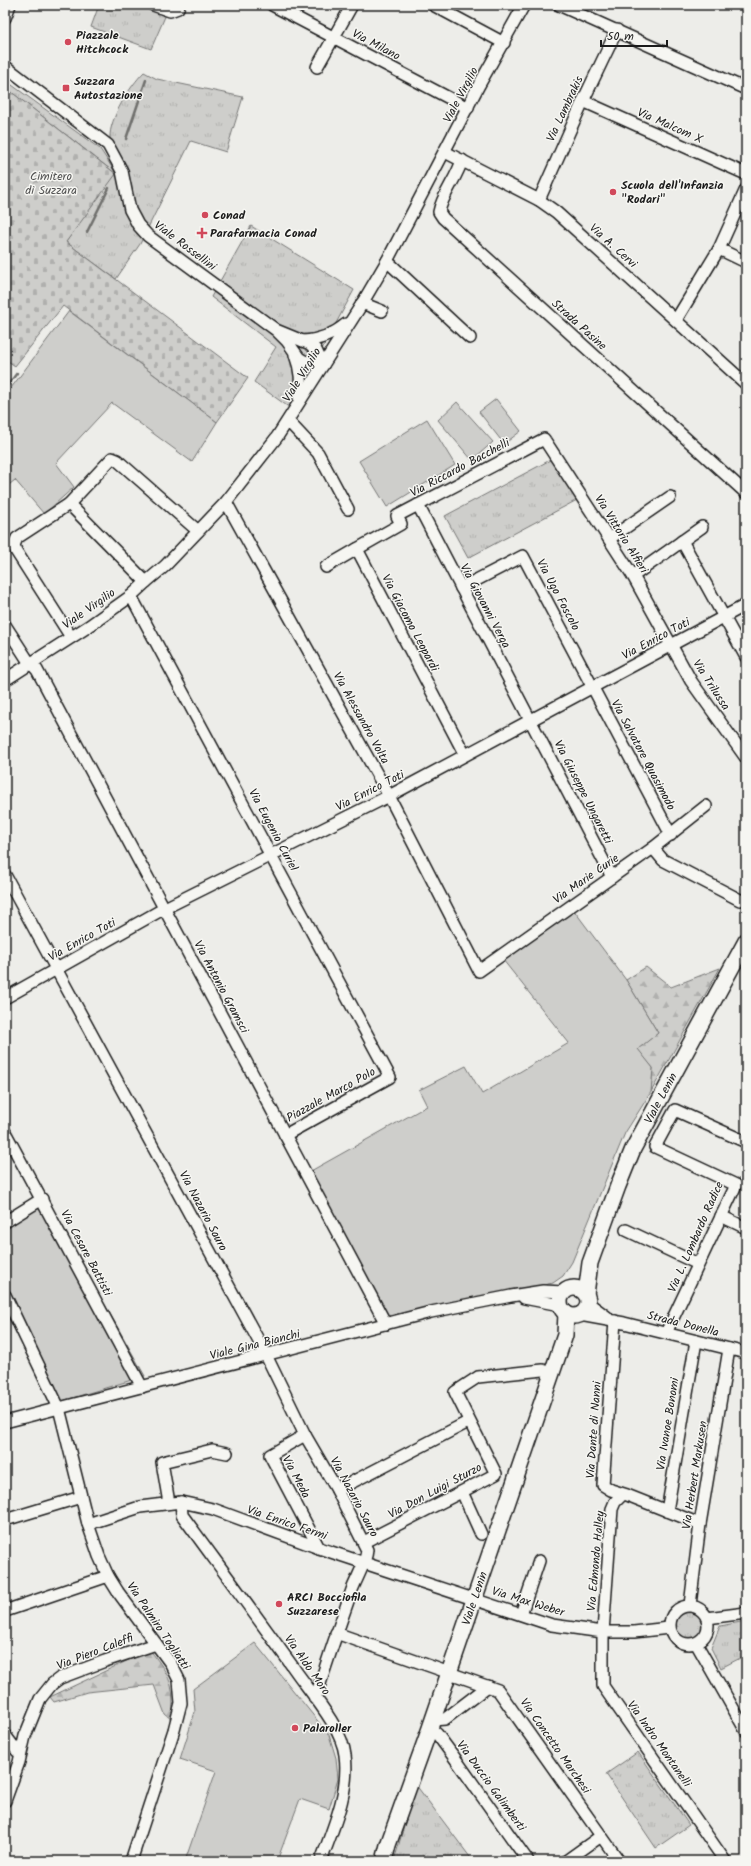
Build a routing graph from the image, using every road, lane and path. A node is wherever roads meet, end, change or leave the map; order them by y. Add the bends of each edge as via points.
1 (10, 5) edge
2 (154, 5) edge
3 (179, 5) edge
4 (272, 5) edge
5 (352, 5) edge
6 (433, 5) edge
7 (524, 5) edge
8 (559, 5) edge
9 (5, 18) edge
10 (617, 30) junction
11 (334, 38) junction
12 (504, 43) junction
13 (5, 66) edge
14 (317, 68) dead end
15 (746, 88) edge
16 (583, 101) junction
17 (468, 108) junction
18 (446, 152) junction
19 (462, 160) junction
20 (746, 174) edge
21 (746, 189) edge
22 (539, 200) junction
23 (719, 249) junction
24 (387, 261) junction
25 (746, 262) edge
26 (362, 303) junction
27 (382, 311) dead end
28 (354, 317) junction
29 (676, 320) junction
30 (276, 330) junction
31 (470, 338) dead end
32 (303, 341) junction
33 (293, 350) junction
34 (323, 366) junction
35 (746, 384) edge
36 (297, 406) junction
37 (288, 421) junction
38 (544, 439) joint
39 (746, 493) edge
40 (670, 497) dead end
41 (226, 502) junction
42 (69, 504) junction
43 (418, 505) junction
44 (348, 509) dead end
45 (702, 527) dead end
46 (198, 531) junction
47 (609, 539) junction
48 (682, 541) junction
49 (357, 549) junction
50 (326, 567) dead end
51 (633, 576) junction
52 (146, 582) junction
53 (460, 588) junction
54 (131, 596) junction
55 (746, 605) edge
56 (724, 617) junction
57 (5, 625) edge
58 (72, 637) junction
59 (671, 644) junction
60 (746, 657) edge
61 (30, 663) junction
62 (5, 680) edge
63 (593, 687) junction
64 (530, 719) junction
65 (465, 755) junction
66 (746, 758) edge
67 (389, 796) junction
68 (706, 806) dead end
69 (671, 835) junction
70 (653, 848) junction
71 (272, 855) junction
72 (5, 874) edge
73 (612, 877) junction
74 (740, 900) dead end
75 (165, 908) junction
76 (746, 941) edge
77 (57, 969) junction
78 (479, 971) joint
79 (5, 998) edge
80 (390, 1077) joint
81 (5, 1132) edge
82 (285, 1135) junction
83 (746, 1142) edge
84 (42, 1198) junction
85 (721, 1216) junction
86 (5, 1222) edge
87 (746, 1228) edge
88 (626, 1230) dead end
89 (698, 1264) junction
90 (5, 1294) edge
91 (574, 1303) junction
92 (615, 1321) junction
93 (386, 1324) junction
94 (666, 1333) junction
95 (696, 1341) junction
96 (730, 1349) junction
97 (746, 1353) edge
98 (266, 1355) junction
99 (543, 1370) dead end
100 (142, 1387) junction
101 (59, 1408) junction
102 (5, 1422) edge
103 (468, 1422) junction
104 (305, 1435) junction
105 (227, 1453) dead end
106 (605, 1487) junction
107 (337, 1490) junction
108 (462, 1492) junction
109 (622, 1495) junction
110 (81, 1497) junction
111 (181, 1502) junction
112 (169, 1503) junction
113 (613, 1508) junction
114 (667, 1511) junction
115 (5, 1520) edge
116 (88, 1524) junction
117 (700, 1524) junction
118 (481, 1534) dead end
119 (364, 1542) junction
120 (319, 1548) junction
121 (539, 1561) dead end
122 (364, 1562) junction
123 (108, 1576) junction
124 (475, 1599) junction
125 (690, 1605) junction
126 (5, 1611) edge
127 (746, 1613) edge
128 (521, 1614) junction
129 (707, 1618) junction
130 (669, 1628) junction
131 (603, 1632) junction
132 (336, 1633) junction
133 (696, 1643) junction
134 (156, 1644) junction
135 (448, 1673) junction
136 (488, 1686) junction
137 (315, 1699) junction
138 (431, 1724) junction
139 (746, 1731) edge
140 (5, 1735) edge
141 (20, 1753) junction
142 (5, 1801) edge
143 (602, 1836) junction
144 (131, 1861) edge
145 (321, 1861) edge
146 (384, 1861) edge
147 (528, 1861) edge
148 (566, 1861) edge
149 (619, 1861) edge
150 (725, 1861) edge

1 - 9 street
2 - 3 street via 170,11
4 - 11 street, Via Milano
5 - 11 street
6 - 12 street
7 - 12 street, Viale Virgilio
8 - 10 street
10 - 15 street
10 - 16 street, Via Lambrakis
11 - 14 street
11 - 17 street, Via Milano
12 - 17 street, Viale Virgilio
13 - 30 street, Viale Rossellini via 108,145 122,171 130,210 148,236
16 - 20 street, Via Malcom X
16 - 22 street, Via Lambrakis
17 - 18 street, Viale Virgilio
18 - 19 street, Via A. Cervi
18 - 24 street, Viale Virgilio
19 - 22 street, Via A. Cervi
19 - 39 street, Strada Pasine via 441,204 440,212 443,218
21 - 23 street
22 - 29 street, Via A. Cervi via 556,212
23 - 25 street
23 - 29 street
24 - 26 street, Viale Virgilio
24 - 31 street
26 - 27 street
26 - 28 street, Viale Virgilio
28 - 32 street via 338,331 324,338
28 - 34 street, Viale Virgilio
29 - 35 street, Via A. Cervi
30 - 32 street
30 - 33 street
32 - 34 street via 316,350
33 - 34 street via 304,361
33 - 36 street via 299,364 302,386
34 - 36 street, Viale Virgilio
36 - 37 street, Viale Virgilio
37 - 41 street, Viale Virgilio
37 - 44 street via 318,454
38 - 43 street, Via Riccardo Bacchelli
38 - 47 street, Via Vittorio Alfieri
40 - 47 street
41 - 46 street, Viale Virgilio
41 - 67 street, Via Alessandro Volta
42 - 46 street via 112,458
42 - 52 street
42 - 58 street via 17,538 14,545 16,552
43 - 49 street, Via Riccardo Bacchelli via 397,516 401,524
43 - 53 street, Via Giovanni Verga
45 - 48 street
46 - 52 street, Viale Virgilio
47 - 51 street, Via Vittorio Alfieri
48 - 51 street
48 - 56 street
49 - 50 street
49 - 65 street, Via Giacomo Leopardi
51 - 59 street, Via Vittorio Alfieri
52 - 54 street, Viale Virgilio
53 - 63 street, Via Ugo Foscolo via 523,556
53 - 64 street, Via Giovanni Verga
54 - 58 street, Viale Virgilio
54 - 71 street, Via Eugenio Curiel
55 - 56 street, Via Enrico Toti
56 - 59 street, Via Enrico Toti
56 - 60 street
57 - 61 street, Via Antonio Gramsci
58 - 61 street, Viale Virgilio
59 - 63 street, Via Enrico Toti
59 - 66 street, Via Trilussa via 691,681
61 - 62 street, Viale Virgilio
61 - 75 street, Via Antonio Gramsci via 37,670
63 - 64 street, Via Enrico Toti
63 - 69 street, Via Salvatore Quasimodo
64 - 65 street, Via Enrico Toti
64 - 73 street, Via Giuseppe Ungaretti
65 - 67 street, Via Enrico Toti
67 - 71 street, Via Enrico Toti
67 - 78 street, Via Alessandro Volta
68 - 69 street, Via Marie Curie
69 - 70 street, Via Marie Curie
70 - 73 street, Via Marie Curie
70 - 74 street via 663,860
71 - 75 street, Via Enrico Toti
71 - 80 street, Via Eugenio Curiel
72 - 77 street, Via Nazario Sauro
73 - 78 street, Via Marie Curie
75 - 77 street, Via Enrico Toti
75 - 82 street, Via Antonio Gramsci
76 - 91 main road, Viale Lenin via 634,1149
77 - 79 street, Via Enrico Toti
77 - 98 street, Via Nazario Sauro
80 - 82 street, Piazzale Marco Polo
81 - 84 street, Via Cesare Battisti
82 - 93 street, Via Antonio Gramsci
83 - 85 street, Via L. Lombardo Radice via 675,1110 655,1147 736,1184
84 - 86 street
84 - 100 street, Via Cesare Battisti
85 - 87 street
85 - 89 street, Via L. Lombardo Radice
88 - 89 street
89 - 94 street, Via L. Lombardo Radice
90 - 101 street, Via Palmiro Togliatti
91 - 92 street, Strada Donella
91 - 93 street, Viale Gina Bianchi via 543,1292 431,1312
91 - 124 main road, Viale Lenin
92 - 94 street, Strada Donella
92 - 106 street, Via Dante di Nanni via 602,1481
93 - 98 street, Viale Gina Bianchi
94 - 95 street, Strada Donella
95 - 96 street, Strada Donella
95 - 114 street, Via Ivanoe Bonomi
96 - 97 street, Strada Donella
96 - 117 street, Via Herbert Markusen
98 - 100 street, Viale Gina Bianchi
98 - 104 street, Via Nazario Sauro
99 - 103 street via 478,1377 455,1392
100 - 101 street, Viale Gina Bianchi
101 - 102 street, Viale Gina Bianchi
101 - 110 street, Via Palmiro Togliatti
103 - 107 street
103 - 108 street, Via Don Luigi Sturzo via 496,1474
104 - 107 street, Via Nazario Sauro
104 - 120 street, Via Meda via 270,1455
105 - 112 street via 212,1450 162,1462
106 - 109 street, Via Dante di Nanni
106 - 113 street
107 - 119 street, Via Nazario Sauro
108 - 118 street
108 - 119 street, Via Don Luigi Sturzo
109 - 113 street, Via Edmondo Halley
109 - 114 street, Via Dante di Nanni
110 - 115 street
110 - 116 street, Via Palmiro Togliatti
111 - 112 street, Via Enrico Fermi
111 - 120 street, Via Enrico Fermi via 213,1509
111 - 137 street, Via Aldo Moro via 182,1515
112 - 116 street, Via Enrico Fermi via 140,1507
113 - 131 street, Via Edmondo Halley
114 - 117 street, Via Dante di Nanni
116 - 123 street, Via Palmiro Togliatti via 98,1556
117 - 125 street, Via Herbert Markusen
119 - 122 street, Via Nazario Sauro via 367,1550
120 - 122 street, Via Enrico Fermi
121 - 128 street
122 - 124 street, Via Enrico Fermi
122 - 132 street
123 - 126 street
123 - 134 street, Via Palmiro Togliatti
124 - 128 street, Via Max Weber
124 - 135 main road, Viale Lenin
125 - 129 street via 700,1609
125 - 130 street via 674,1612
127 - 129 street
128 - 131 street, Via Max Weber via 559,1626
129 - 133 street via 706,1635
130 - 131 street, Via Max Weber
130 - 133 street via 679,1642
131 - 150 street, Via Indro Montanelli via 603,1686
132 - 135 street, Via Concetto Marchesi
132 - 137 street
133 - 139 street
134 - 141 street, Via Piero Caleffi via 60,1678 52,1684 40,1699
134 - 144 street, Via Palmiro Togliatti via 179,1680 181,1703
135 - 136 street, Via Concetto Marchesi
135 - 138 main road, Viale Lenin
136 - 138 street via 445,1719
136 - 143 street, Via Concetto Marchesi via 502,1693
137 - 145 street, Via Aldo Moro via 343,1744 346,1769 339,1809
138 - 146 main road, Viale Lenin
138 - 147 street, Via Duccio Galimberti
140 - 141 street
141 - 142 street, Via Piero Caleffi
143 - 148 street
143 - 149 street, Via Concetto Marchesi

